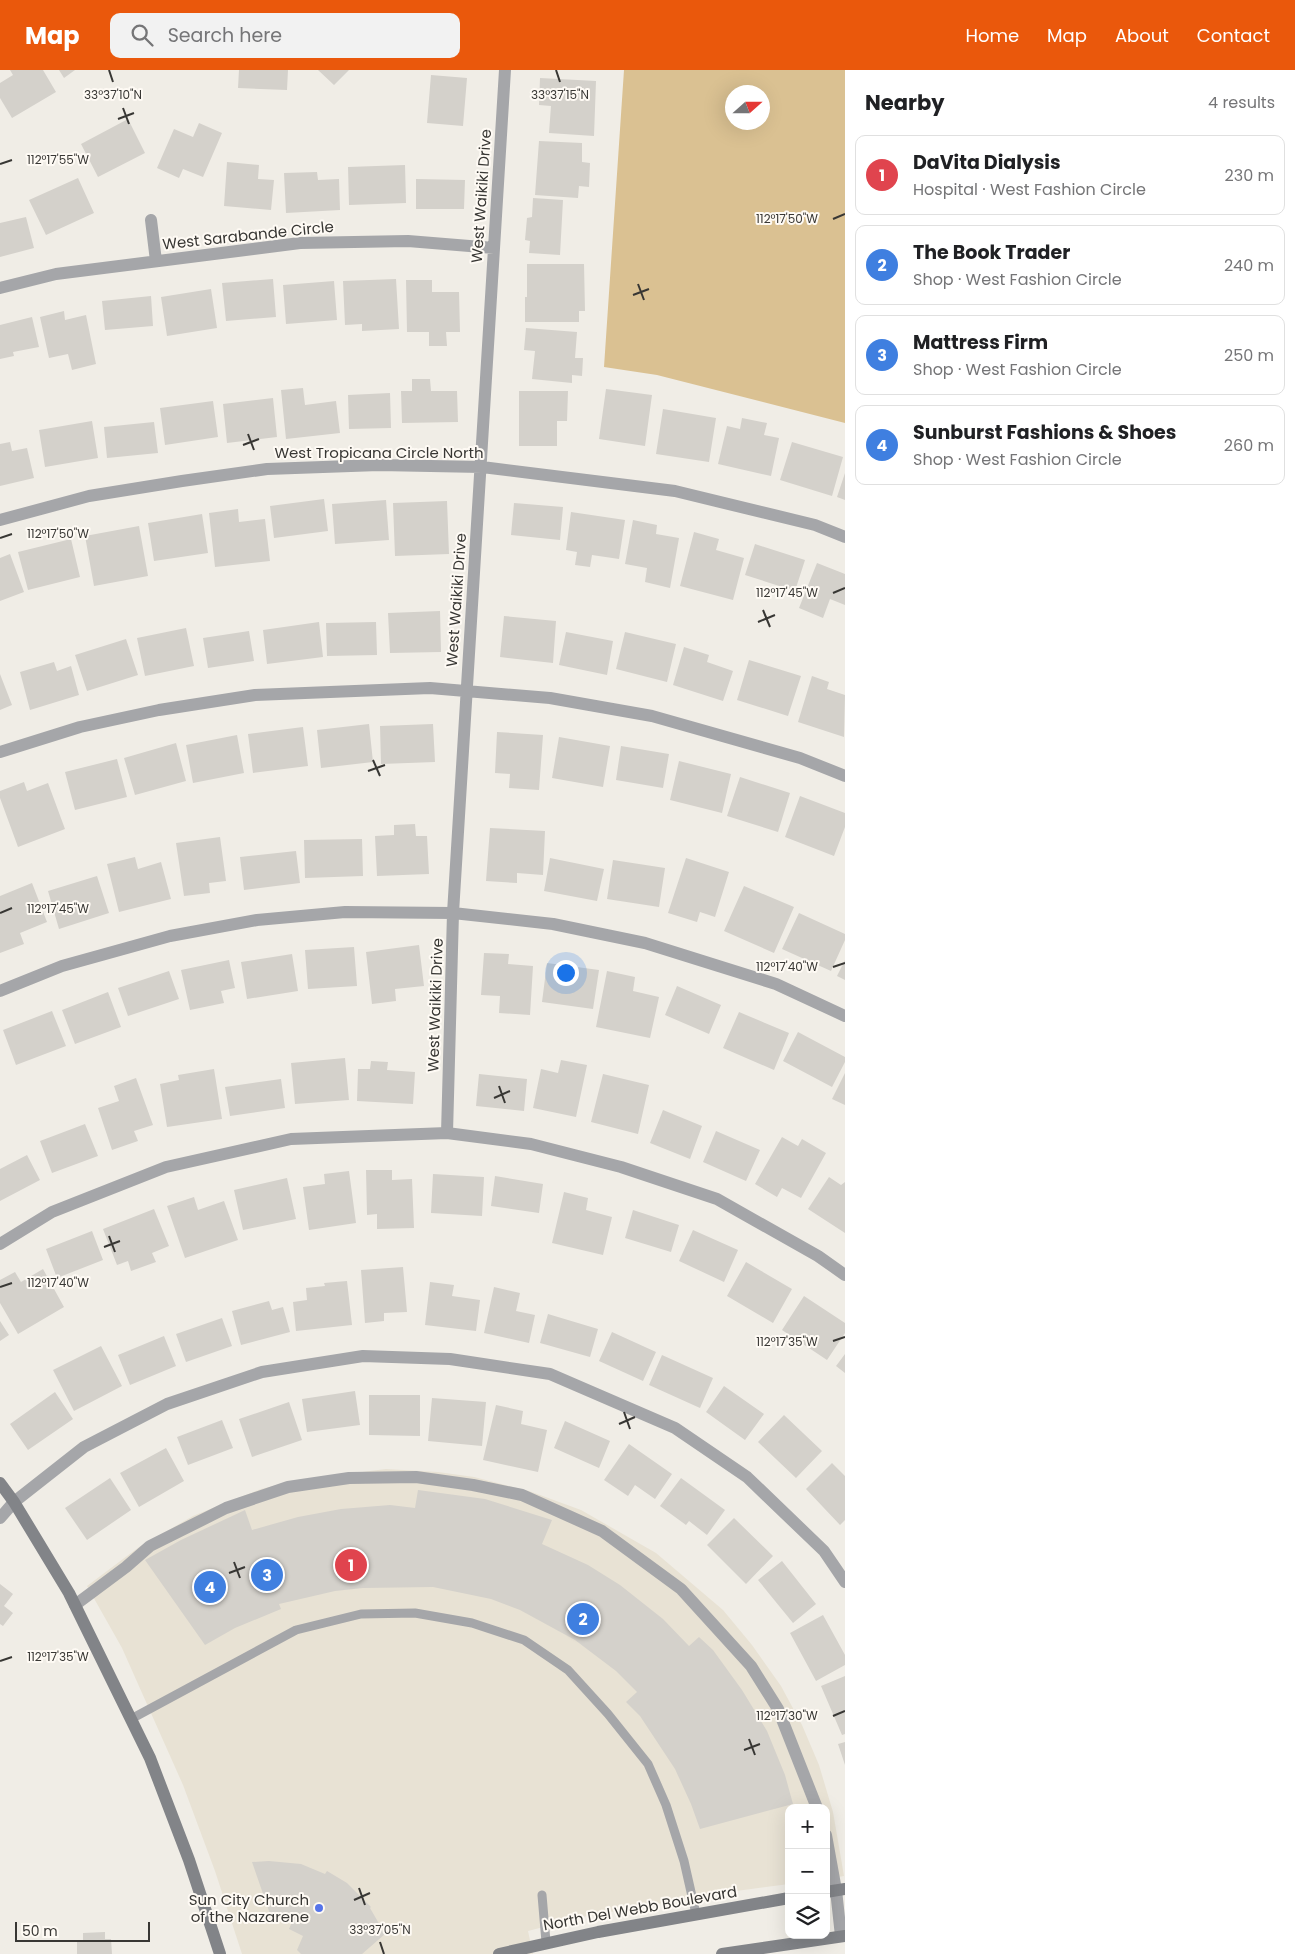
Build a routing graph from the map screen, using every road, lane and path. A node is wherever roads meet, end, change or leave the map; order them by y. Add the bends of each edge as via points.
1 (505, 70) edge
2 (151, 220) dead end
3 (494, 248) junction
4 (156, 261) junction
5 (0, 288) edge
6 (482, 467) junction
7 (0, 520) edge
8 (845, 537) edge
9 (466, 691) junction
10 (0, 752) edge
11 (845, 776) edge
12 (453, 913) junction
13 (0, 990) edge
14 (845, 1016) edge
15 (447, 1133) junction
16 (0, 1244) edge
17 (845, 1275) edge
18 (0, 1483) edge
19 (14, 1502) junction
20 (0, 1518) edge
21 (845, 1582) edge
22 (75, 1605) junction
23 (131, 1719) junction
24 (815, 1804) edge
25 (828, 1849) edge
26 (836, 1891) edge
27 (542, 1895) dead end
28 (785, 1899) edge
29 (696, 1914) junction
30 (843, 1936) edge
31 (547, 1948) edge
32 (220, 1954) edge
33 (499, 1954) edge
34 (722, 1954) edge

1 - 3 street, West Waikiki Drive
2 - 4 street, West Sarabande Circle
3 - 4 street, West Sarabande Circle via 408,241 300,243
3 - 6 street, West Waikiki Drive
4 - 5 street, West Sarabande Circle via 56,274
6 - 7 street, West Tropicana Circle North via 379,465 267,470 89,496
6 - 8 street, West Tropicana Circle North via 675,491 815,526
6 - 9 street, West Waikiki Drive
9 - 10 street via 430,688 255,695 159,710 80,727
9 - 11 street via 550,698 652,716 800,758
9 - 12 street, West Waikiki Drive
12 - 13 street via 345,912 257,920 170,936 89,958
12 - 14 street via 553,924 645,943 776,984
12 - 15 street, West Waikiki Drive
15 - 16 street via 291,1139 166,1167 52,1212
15 - 17 street via 531,1144 621,1167 717,1199 818,1256
18 - 19 street
19 - 20 street
19 - 21 street via 84,1447 167,1404 262,1372 363,1356 450,1359 550,1374 675,1428 747,1477 824,1551
19 - 22 street
22 - 23 street
22 - 24 street via 150,1546 226,1508 288,1486 349,1478 416,1477 522,1495 602,1531 681,1588 751,1666 778,1709
23 - 29 lane via 296,1630 323,1623 361,1614 416,1614 490,1628 524,1640 568,1670 648,1764 666,1805 684,1861
23 - 32 street via 150,1758 189,1860
25 - 26 street
26 - 30 street
27 - 31 lane
28 - 29 street, North Del Webb Boulevard
29 - 31 street, North Del Webb Boulevard
30 - 34 street
31 - 33 street, North Del Webb Boulevard

